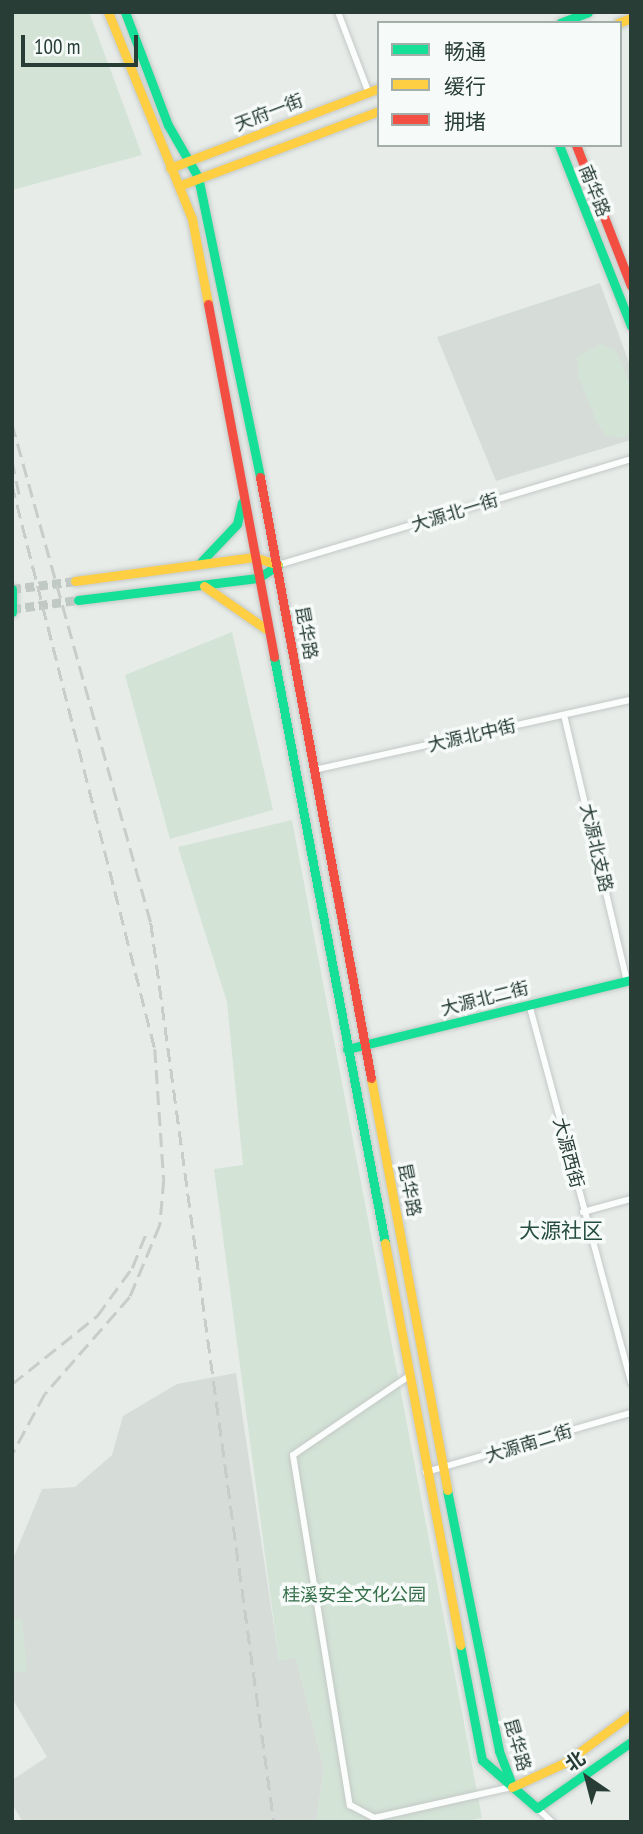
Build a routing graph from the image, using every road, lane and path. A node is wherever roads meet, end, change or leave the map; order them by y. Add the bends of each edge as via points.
1 (108, 12) edge
2 (125, 12) edge
3 (338, 12) edge
4 (588, 12) edge
5 (569, 15) edge
6 (377, 89) edge
7 (368, 91) junction
8 (377, 112) edge
9 (560, 147) edge
10 (577, 147) edge
11 (189, 161) junction
12 (170, 168) junction
13 (198, 177) junction
14 (181, 185) junction
15 (631, 286) edge
16 (631, 326) edge
17 (631, 459) edge
18 (243, 500) junction
19 (254, 557) junction
20 (198, 565) junction
21 (278, 565) junction
22 (258, 578) junction
23 (75, 581) tunnel mouth
24 (202, 586) junction
25 (12, 589) edge
26 (78, 600) tunnel mouth
27 (12, 612) edge
28 (269, 632) junction
29 (631, 700) edge
30 (564, 715) junction
31 (314, 770) junction
32 (629, 980) edge
33 (529, 1004) junction
34 (365, 1045) junction
35 (347, 1049) junction
36 (631, 1199) edge
37 (583, 1212) junction
38 (409, 1376) junction
39 (631, 1382) edge
40 (631, 1413) edge
41 (443, 1470) junction
42 (426, 1472) junction
43 (631, 1714) edge
44 (631, 1742) edge
45 (512, 1787) junction
46 (537, 1808) junction
47 (552, 1822) edge

1 - 12 main road, 昆华路
2 - 11 main road, 昆华路
3 - 7 street
4 - 5 main road
6 - 7 main road, 天府一街
7 - 11 main road, 天府一街
8 - 13 main road, 天府一街
9 - 16 main road, 南华路
10 - 15 main road
11 - 12 main road, 天府一街
11 - 13 main road, 昆华路
12 - 14 main road, 昆华路
13 - 14 main road, 天府一街
13 - 21 main road, 昆华路
14 - 18 main road, 昆华路
17 - 21 street, 大源北一街
18 - 19 main road, 昆华路
18 - 20 main road via 237,524
19 - 20 main road
19 - 21 main road
19 - 22 main road, 昆华路
20 - 23 main road
21 - 22 main road
21 - 31 main road, 昆华路
22 - 24 main road
22 - 28 main road, 昆华路
24 - 26 main road
24 - 28 main road via 248,610
25 - 27 main road
28 - 35 main road, 昆华路
29 - 30 street, 大源北中街
30 - 31 street, 大源北中街
30 - 32 street, 大源北支路
31 - 34 main road, 昆华路
32 - 33 main road, 大源北二街
33 - 34 main road, 大源北二街
33 - 37 street, 大源西街
34 - 35 main road, 大源北二街
34 - 41 main road, 昆华路
35 - 38 main road, 昆华路
36 - 37 street
37 - 39 street, 大源西街
38 - 42 main road, 昆华路
38 - 45 street via 293,1455 350,1805 374,1818
40 - 41 street, 大源南二街
41 - 42 street, 大源南二街
41 - 45 main road, 昆华路 via 499,1751
42 - 45 main road, 昆华路 via 482,1760
43 - 45 main road via 566,1762
44 - 46 main road
45 - 46 main road
46 - 47 street

